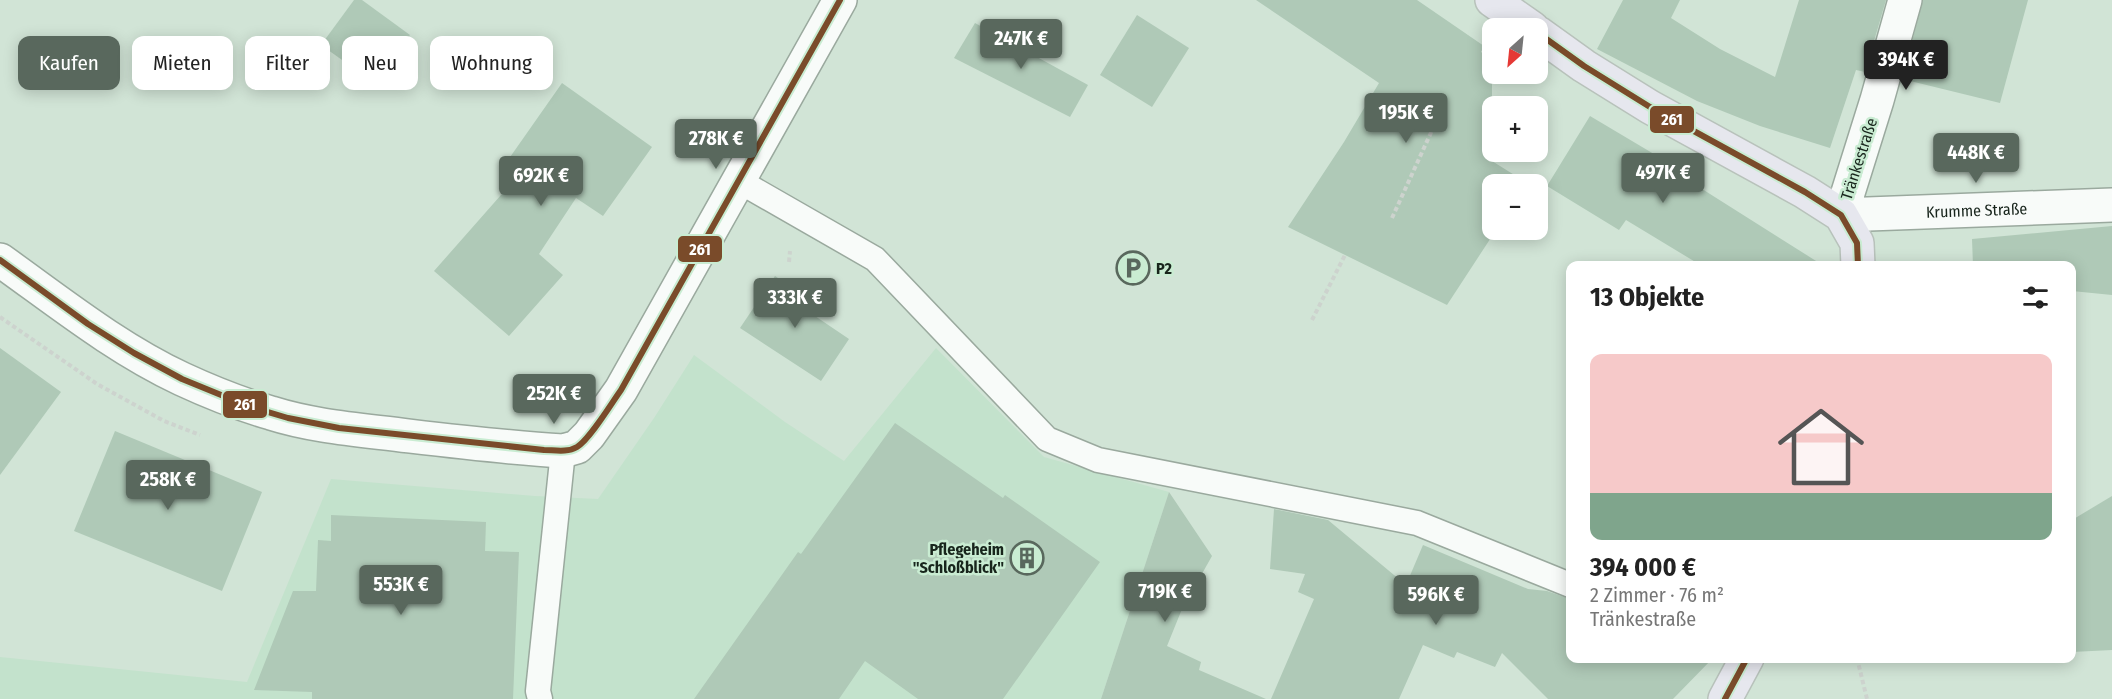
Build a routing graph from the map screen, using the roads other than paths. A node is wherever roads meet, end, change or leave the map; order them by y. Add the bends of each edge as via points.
1 (840, 0) edge
2 (1492, 0) edge
3 (1905, 0) edge
4 (1518, 18) edge
5 (1548, 40) edge
6 (739, 181) junction
7 (2112, 205) edge
8 (1841, 215) junction
9 (0, 260) edge
10 (1858, 261) edge
11 (563, 451) junction
12 (1566, 583) edge
13 (1744, 663) edge
14 (540, 699) edge
15 (1725, 699) edge

1 - 6 street
2 - 4 main road
3 - 8 street, Tränkestraße
5 - 8 main road via 1650,107
6 - 11 street via 621,390 589,435 577,447
6 - 12 lane via 875,259 1047,439 1098,460 1417,523
7 - 8 street, Krumme Straße
8 - 10 main road via 1857,243
9 - 11 street via 142,358 181,379 272,414 333,426
11 - 14 lane
13 - 15 main road

